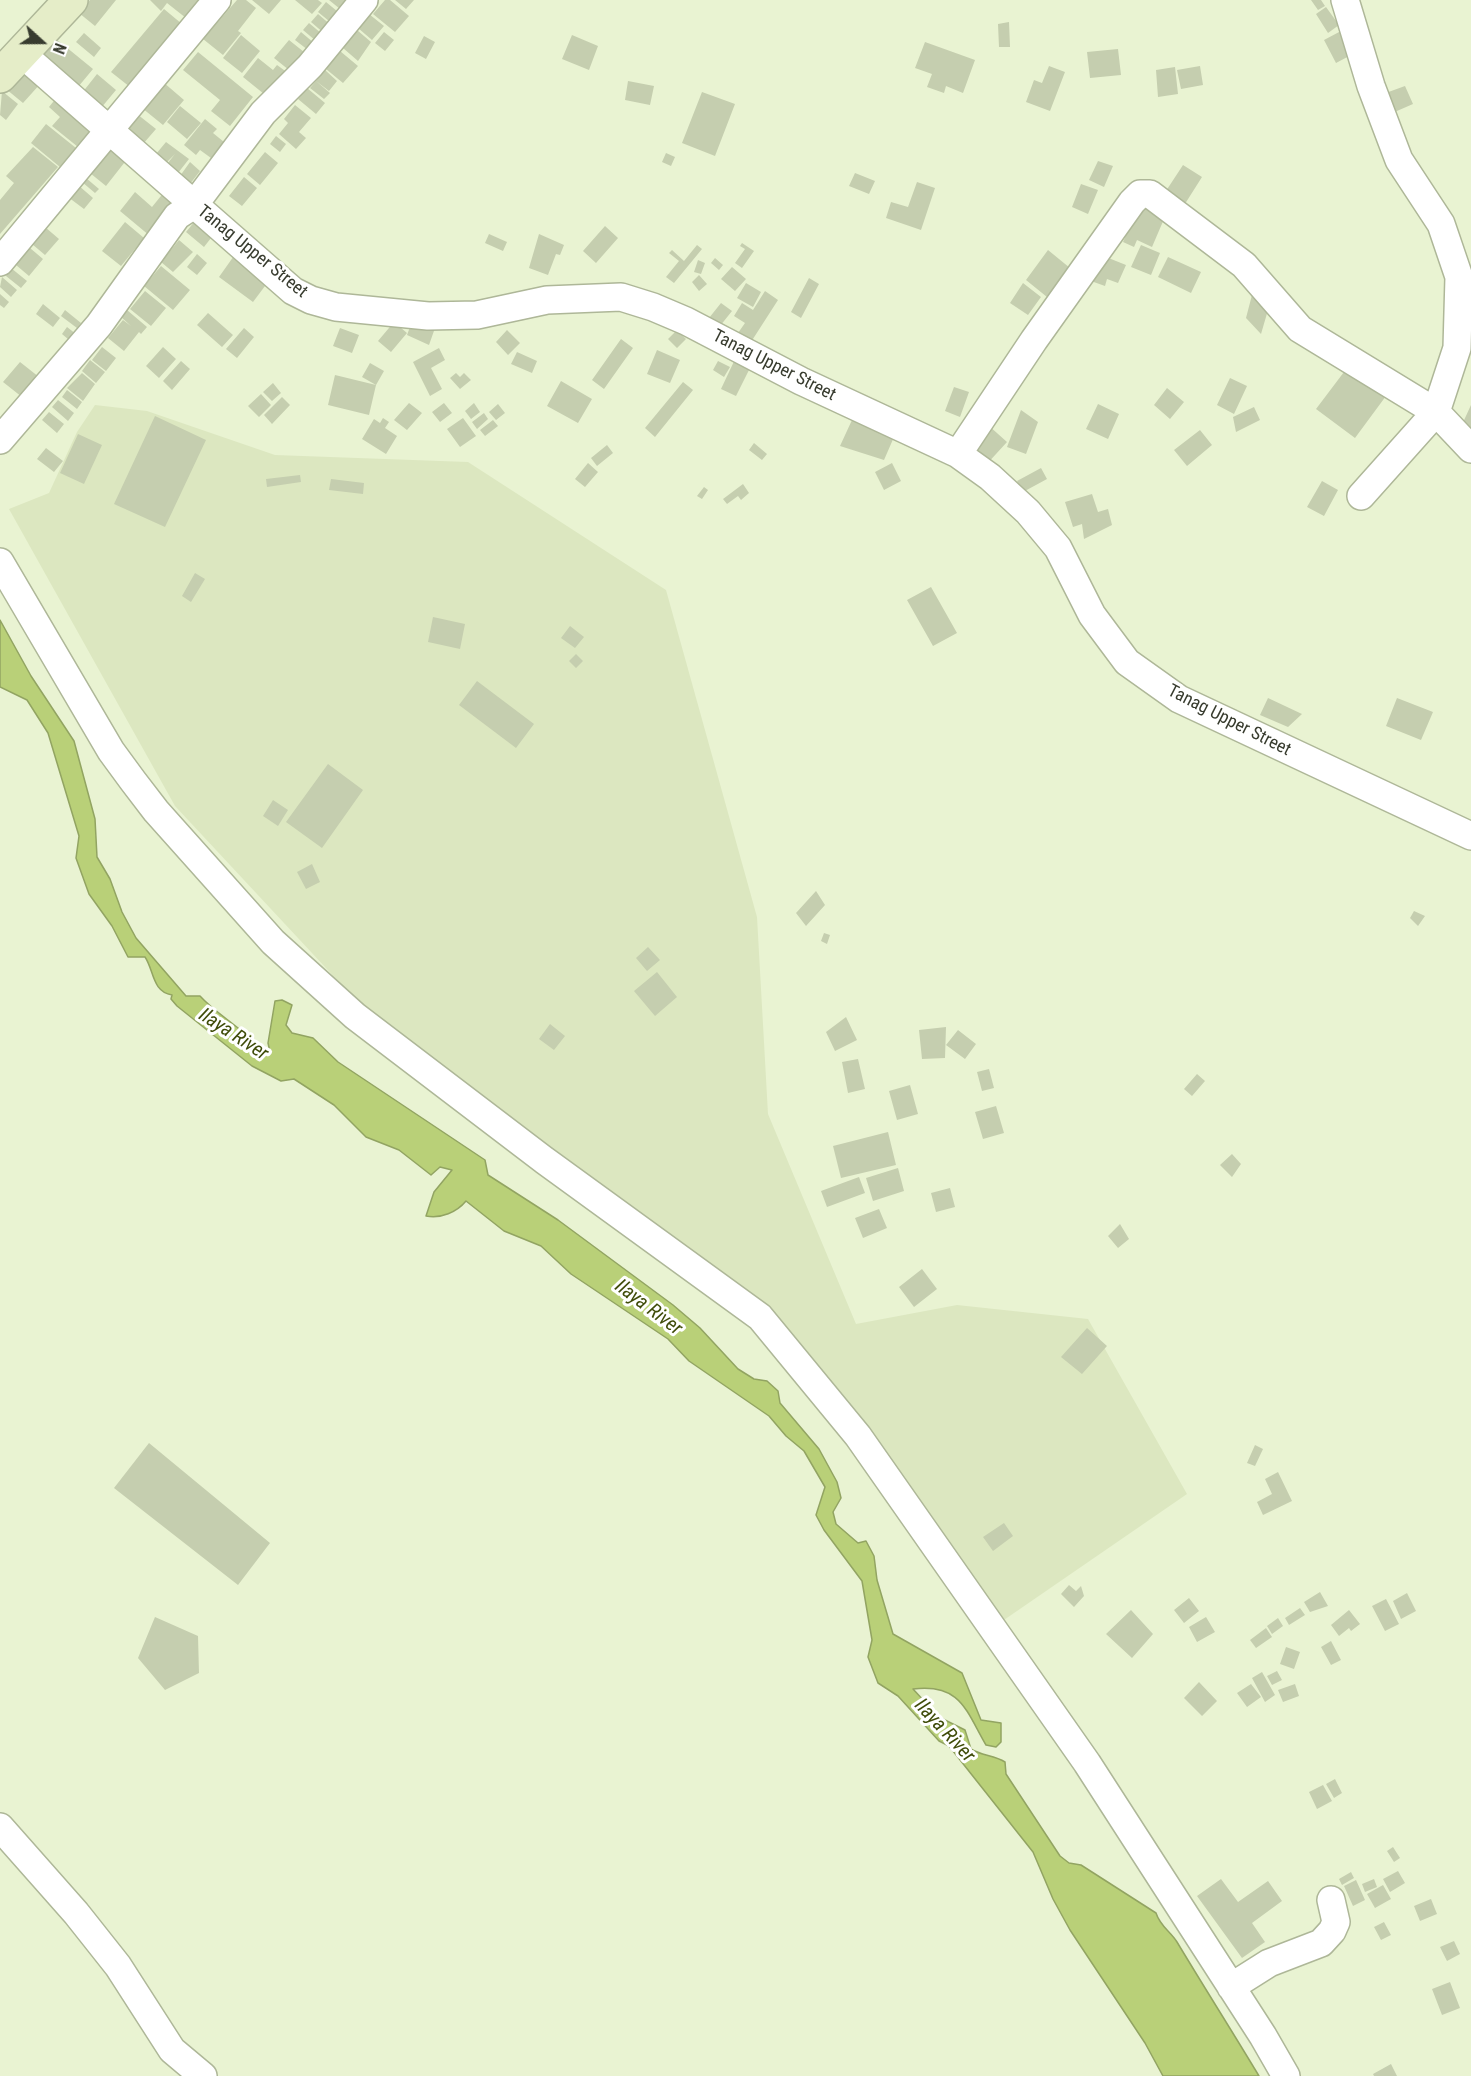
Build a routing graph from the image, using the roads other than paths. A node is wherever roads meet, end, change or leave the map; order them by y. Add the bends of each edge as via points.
1 (71, 0) edge
2 (217, 0) edge
3 (364, 0) edge
4 (1345, 0) edge
5 (10, 65) edge
6 (109, 131) junction
7 (194, 205) junction
8 (0, 262) edge
9 (1436, 412) junction
10 (0, 440) edge
11 (1471, 449) edge
12 (958, 454) junction
13 (1361, 496) dead end
14 (0, 562) edge
15 (1471, 836) edge
16 (1, 1833) edge
17 (1331, 1900) dead end
18 (1231, 1987) junction
19 (203, 2076) edge
20 (1286, 2076) edge

1 - 5 main road
2 - 6 street
3 - 7 street via 310,66 263,113
4 - 9 street via 1399,160 1441,224 1459,277 1457,348
5 - 6 street, Tanag Upper Street
6 - 7 street, Tanag Upper Street
6 - 8 street
7 - 10 street via 177,216 99,325
7 - 12 street, Tanag Upper Street via 293,291 311,300 364,312 428,316 477,315 547,300 621,297 686,321 801,381
9 - 11 street
9 - 12 street via 1300,329 1244,265 1150,194 1140,194 1034,340
9 - 13 street
12 - 15 street, Tanag Upper Street via 1028,512 1058,548 1092,615 1127,662 1179,699 1228,724
14 - 18 street via 111,751 156,811 273,942 355,1016 760,1317 858,1436 1087,1763
16 - 19 street via 76,1912 118,1966 172,2050
17 - 18 street via 1336,1922 1320,1943 1269,1963
18 - 20 street

